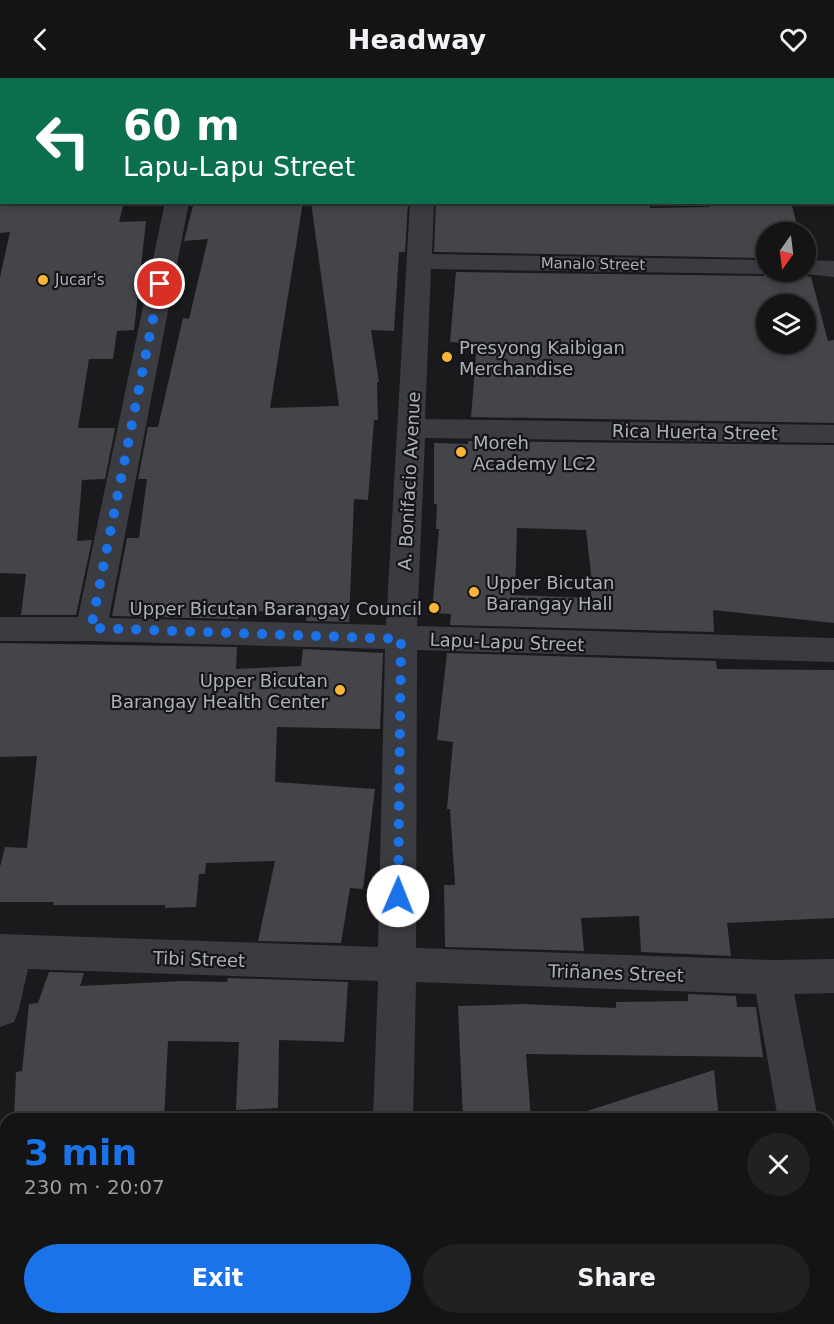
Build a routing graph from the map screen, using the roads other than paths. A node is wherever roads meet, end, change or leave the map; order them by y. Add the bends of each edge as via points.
1 (177, 204) edge
2 (422, 204) edge
3 (419, 261) junction
4 (756, 267) edge
5 (816, 268) edge
6 (834, 269) edge
7 (411, 428) junction
8 (834, 434) edge
9 (91, 628) junction
10 (0, 629) edge
11 (401, 639) junction
12 (834, 650) edge
13 (7, 951) edge
14 (397, 966) junction
15 (834, 976) edge
16 (772, 977) junction
17 (0, 1009) edge
18 (393, 1113) edge
19 (797, 1113) edge

1 - 9 street
2 - 3 street, A. Bonifacio Avenue
3 - 4 street, Manalo Street
3 - 7 street, A. Bonifacio Avenue
5 - 6 street
7 - 8 street, Rica Huerta Street
7 - 11 street, A. Bonifacio Avenue
9 - 10 street, Lapu-Lapu Street
9 - 11 street, Lapu-Lapu Street
11 - 12 street, Lapu-Lapu Street
11 - 14 street, A. Bonifacio Avenue
13 - 14 street, Tibi Street
13 - 17 street
14 - 16 street, Triñanes Street
14 - 18 street, A. Bonifacio Avenue
15 - 16 street, Triñanes Street
16 - 19 street

